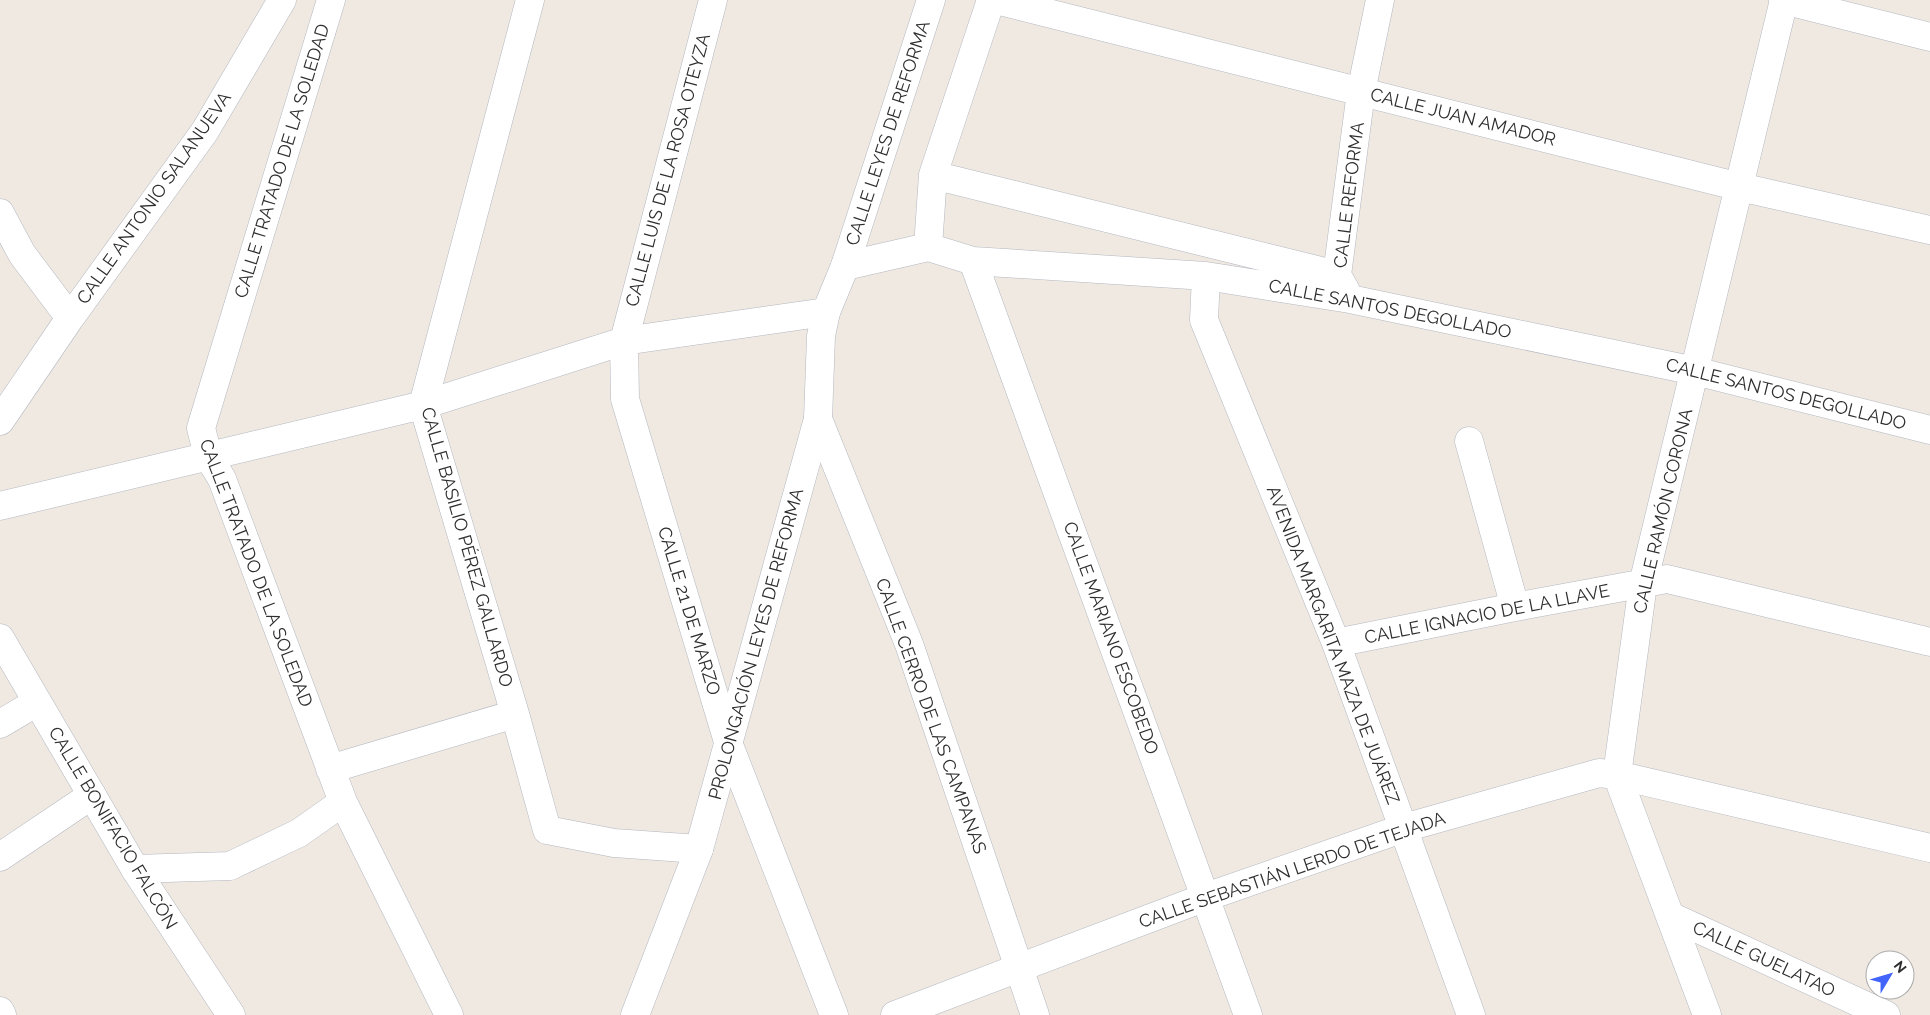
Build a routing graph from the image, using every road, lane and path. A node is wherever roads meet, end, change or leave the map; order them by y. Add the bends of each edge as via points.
1 (282, 0) edge
2 (331, 0) edge
3 (530, 0) edge
4 (713, 0) edge
5 (931, 0) edge
6 (991, 0) edge
7 (996, 0) edge
8 (1380, 0) edge
9 (1784, 0) edge
10 (1930, 37) edge
11 (1361, 92) junction
12 (932, 175) junction
13 (1740, 187) junction
14 (0, 213) edge
15 (1930, 230) edge
16 (928, 247) junction
17 (973, 261) junction
18 (845, 266) junction
19 (1338, 274) junction
20 (1206, 276) junction
21 (1350, 298) junction
22 (826, 312) junction
23 (70, 318) junction
24 (624, 341) junction
25 (1695, 371) junction
26 (423, 405) junction
27 (818, 419) junction
28 (0, 421) edge
29 (1930, 430) edge
30 (1469, 442) dead end
31 (208, 456) junction
32 (0, 506) edge
33 (1643, 584) junction
34 (1515, 606) junction
35 (0, 638) edge
36 (1930, 642) edge
37 (1336, 643) junction
38 (37, 702) junction
39 (515, 714) junction
40 (0, 724) edge
41 (729, 745) junction
42 (330, 769) junction
43 (1617, 775) junction
44 (92, 795) junction
45 (342, 802) junction
46 (1404, 828) junction
47 (1930, 848) edge
48 (699, 849) junction
49 (0, 858) edge
50 (135, 869) junction
51 (1206, 897) junction
52 (1670, 916) junction
53 (1019, 968) junction
54 (0, 1011) edge
55 (2, 1015) edge
56 (230, 1015) edge
57 (449, 1015) edge
58 (636, 1015) edge
59 (834, 1015) edge
60 (896, 1015) edge
61 (1035, 1015) edge
62 (1248, 1015) edge
63 (1471, 1015) edge
64 (1708, 1015) edge
65 (1886, 1015) edge

1 - 23 street, CALLE ANTONIO SALANUEVA via 205,131
2 - 31 street, CALLE TRATADO DE LA SOLEDAD via 201,428
3 - 26 street, CALLE BASILIO PÉREZ GALLARDO
4 - 24 street, CALLE LUIS DE LA ROSA OTEYZA
5 - 18 street, CALLE LEYES DE REFORMA
6 - 12 street
7 - 11 street, CALLE JUAN AMADOR
8 - 11 street, CALLE REFORMA
9 - 10 street
9 - 13 street, CALLE RAMÓN CORONA
11 - 13 street, CALLE JUAN AMADOR
11 - 19 street, CALLE REFORMA
12 - 16 street
12 - 19 street, CALLE SANTOS DEGOLLADO
13 - 15 street, CALLE JUAN AMADOR
13 - 25 street, CALLE RAMÓN CORONA
14 - 23 street via 22,254
16 - 17 street, CALLE SANTOS DEGOLLADO
16 - 18 street
17 - 20 street, CALLE SANTOS DEGOLLADO
17 - 51 street, CALLE MARIANO ESCOBEDO
18 - 22 street, PROLONGACIÓN LEYES DE REFORMA
19 - 21 street, CALLE REFORMA
20 - 21 street, CALLE SANTOS DEGOLLADO
20 - 37 street, AVENIDA MARGARITA MAZA DE JUÁREZ via 1204,320
21 - 25 street, CALLE SANTOS DEGOLLADO
22 - 24 street
22 - 27 street, PROLONGACIÓN LEYES DE REFORMA via 821,336
23 - 28 street, CALLE ANTONIO SALANUEVA
24 - 26 street
24 - 41 street, CALLE 21 DE MARZO via 625,399
25 - 29 street, CALLE SANTOS DEGOLLADO
25 - 33 street, CALLE RAMÓN CORONA
26 - 31 street
26 - 39 street, CALLE BASILIO PÉREZ GALLARDO
27 - 41 street, PROLONGACIÓN LEYES DE REFORMA
27 - 53 street, CALLE CERRO DE LAS CAMPANAS via 909,644
30 - 34 street
31 - 32 street
31 - 42 street, CALLE TRATADO DE LA SOLEDAD via 222,479
33 - 34 street, CALLE IGNACIO DE LA LLAVE
33 - 36 street, CALLE IGNACIO DE LA LLAVE via 1667,579
33 - 43 street, CALLE RAMÓN CORONA
34 - 37 street, CALLE IGNACIO DE LA LLAVE
35 - 38 street, CALLE BONIFACIO FALCÓN
37 - 46 street, AVENIDA MARGARITA MAZA DE JUÁREZ
38 - 40 street
38 - 44 street, CALLE BONIFACIO FALCÓN
39 - 42 street
39 - 48 street, CALLE BASILIO PÉREZ GALLARDO via 547,830 614,842
41 - 48 street, PROLONGACIÓN LEYES DE REFORMA
41 - 59 street, CALLE 21 DE MARZO
42 - 45 street, CALLE TRATADO DE LA SOLEDAD
43 - 46 street, CALLE SEBASTIÁN LERDO DE TEJADA via 1599,773
43 - 47 street, CALLE SEBASTIÁN LERDO DE TEJADA
43 - 52 street, CALLE RAMÓN CORONA
44 - 49 street
44 - 50 street, CALLE BONIFACIO FALCÓN
45 - 50 street via 299,833 230,866
45 - 57 street, CALLE TRATADO DE LA SOLEDAD
46 - 51 street, CALLE SEBASTIÁN LERDO DE TEJADA
46 - 63 street, AVENIDA MARGARITA MAZA DE JUÁREZ
48 - 58 street, PROLONGACIÓN LEYES DE REFORMA
50 - 56 street, CALLE BONIFACIO FALCÓN
51 - 53 street, CALLE SEBASTIÁN LERDO DE TEJADA
51 - 62 street, CALLE MARIANO ESCOBEDO
52 - 64 street, CALLE RAMÓN CORONA
52 - 65 street, CALLE GUELATAO
53 - 60 street, CALLE SEBASTIÁN LERDO DE TEJADA
53 - 61 street, CALLE CERRO DE LAS CAMPANAS
54 - 55 street

